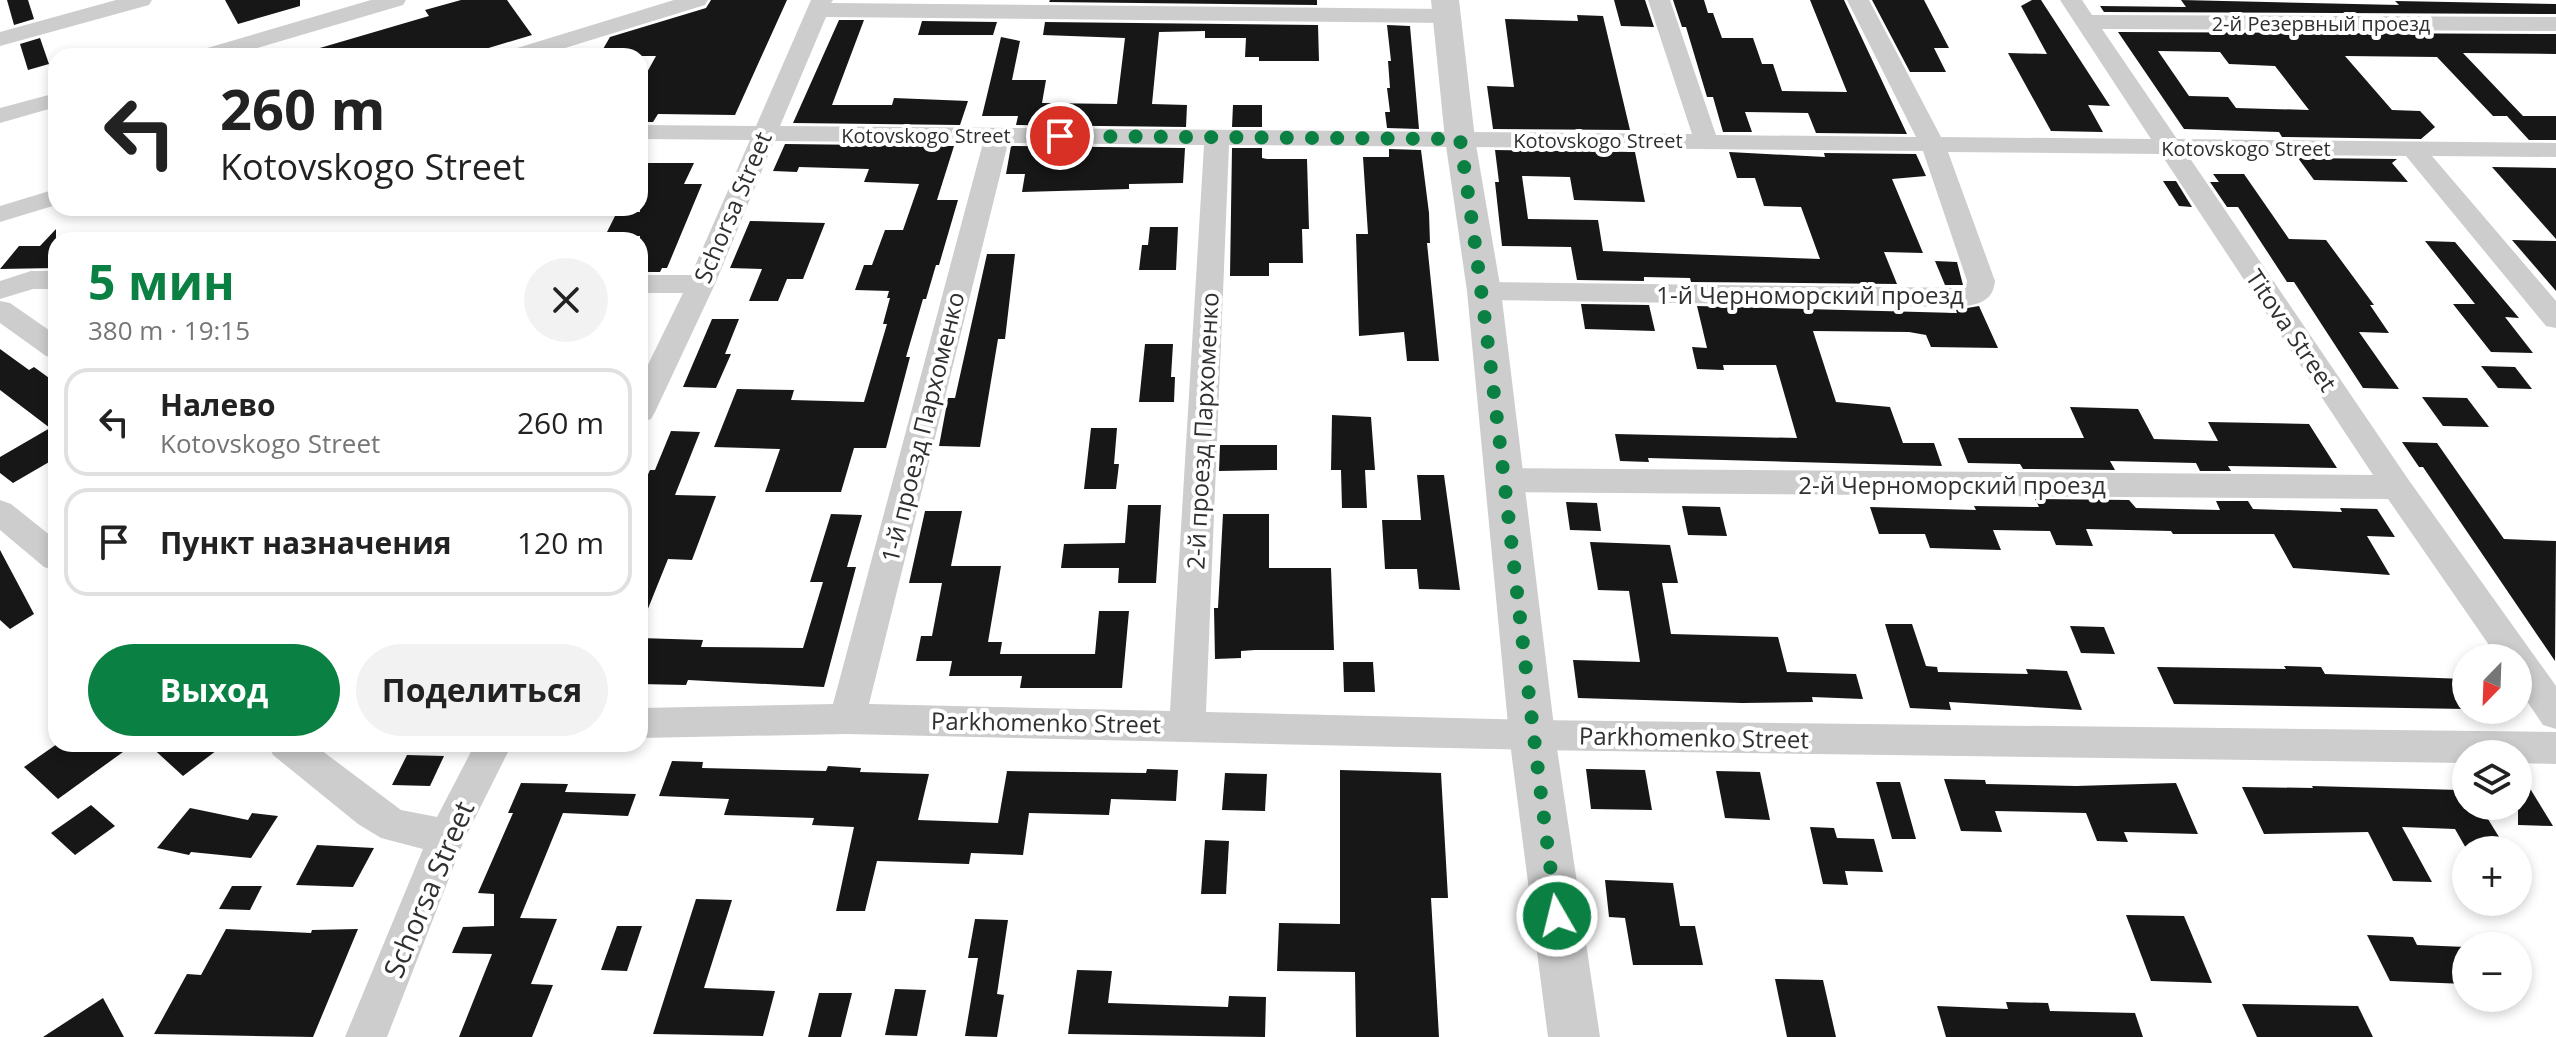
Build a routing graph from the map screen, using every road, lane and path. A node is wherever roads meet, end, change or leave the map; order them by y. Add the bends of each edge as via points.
1 (141, 0) edge
2 (395, 0) edge
3 (697, 0) edge
4 (1659, 0) edge
5 (1858, 0) edge
6 (821, 5) edge
7 (1446, 8) edge
8 (2079, 11) edge
9 (2556, 24) edge
10 (0, 39) edge
11 (232, 48) edge
12 (541, 48) edge
13 (48, 102) edge
14 (0, 116) edge
15 (648, 132) edge
16 (762, 134) junction
17 (997, 136) junction
18 (1217, 138) junction
19 (1460, 139) junction
20 (1706, 141) junction
21 (1933, 145) junction
22 (2170, 148) junction
23 (2412, 148) junction
24 (2556, 150) edge
25 (48, 199) edge
26 (0, 214) edge
27 (48, 280) edge
28 (648, 284) edge
29 (701, 284) junction
30 (0, 290) edge
31 (1484, 291) junction
32 (0, 310) edge
33 (2556, 319) edge
34 (48, 343) edge
35 (648, 395) edge
36 (1506, 480) junction
37 (2397, 487) junction
38 (0, 512) edge
39 (48, 551) edge
40 (2507, 644) edge
41 (2532, 680) edge
42 (2556, 714) edge
43 (847, 719) junction
44 (648, 723) edge
45 (1187, 724) junction
46 (1532, 735) junction
47 (2556, 748) edge
48 (296, 752) edge
49 (490, 752) edge
50 (447, 836) junction
51 (366, 1037) edge
52 (1574, 1037) edge

1 - 10 street
2 - 11 street
3 - 12 street
4 - 20 street
5 - 21 street
6 - 7 street
6 - 16 street, Schorsa Street
7 - 19 street
8 - 9 street, 2-й Резервный проезд
8 - 22 street, Titova Street
13 - 14 street
15 - 16 street, Kotovskogo Street
16 - 17 street, Kotovskogo Street
16 - 29 street, Schorsa Street
17 - 18 street, Kotovskogo Street
17 - 43 street, 1-й проезд Пархоменко
18 - 19 street, Kotovskogo Street
18 - 45 street, 2-й проезд Пархоменко
19 - 20 street, Kotovskogo Street
19 - 31 street
20 - 21 street, Kotovskogo Street
21 - 22 street, Kotovskogo Street
21 - 31 street, 1-й Черноморский проезд via 1981,281 1973,296
22 - 23 street, Kotovskogo Street
22 - 37 street, Titova Street
23 - 24 street, Kotovskogo Street
23 - 33 street
25 - 26 street
27 - 30 street
28 - 29 street
29 - 35 street, Schorsa Street
31 - 36 street
32 - 34 street
36 - 37 street, 2-й Черноморский проезд
36 - 46 street
37 - 40 street, Titova Street
38 - 39 street
41 - 42 street, Titova Street
43 - 44 street, Parkhomenko Street
43 - 45 street, Parkhomenko Street
45 - 46 street, Parkhomenko Street
46 - 47 street, Parkhomenko Street
46 - 52 street
48 - 50 street via 394,826
49 - 50 street, Schorsa Street
50 - 51 street, Schorsa Street

